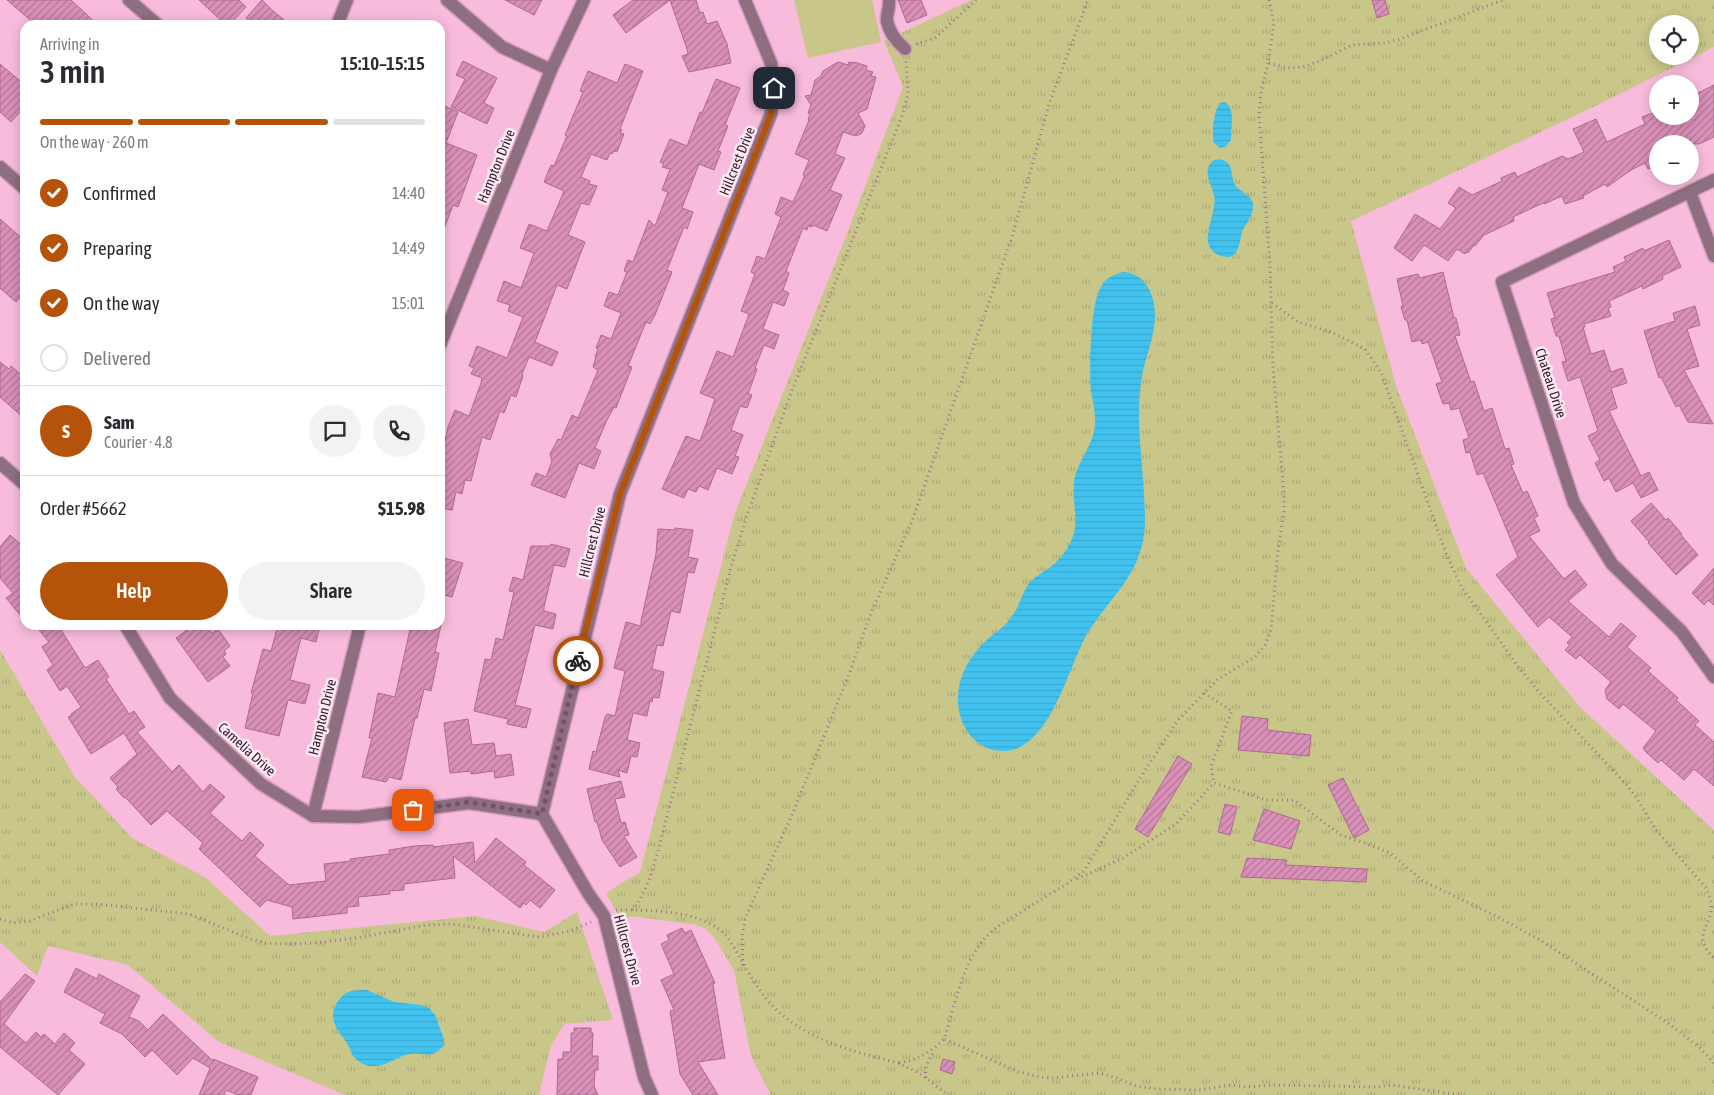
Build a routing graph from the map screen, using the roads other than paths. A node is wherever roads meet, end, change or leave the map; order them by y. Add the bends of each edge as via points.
1 (130, 0) edge
2 (347, 0) edge
3 (448, 0) edge
4 (584, 0) edge
5 (745, 0) edge
6 (889, 0) edge
7 (152, 20) edge
8 (339, 20) edge
9 (905, 49) road end
10 (551, 70) junction
11 (0, 167) edge
12 (1714, 180) edge
13 (20, 185) edge
14 (1690, 192) junction
15 (1714, 256) edge
16 (445, 333) edge
17 (0, 463) edge
18 (20, 481) edge
19 (128, 630) edge
20 (359, 630) edge
21 (1714, 677) edge
22 (542, 814) junction
23 (313, 816) junction
24 (652, 1095) edge

1 - 7 street
2 - 8 street
3 - 10 street via 502,47
4 - 10 street, Hampton Drive
5 - 22 street, Hillcrest Drive via 771,63 774,88 771,114 620,494
6 - 9 street via 886,20 895,40
10 - 16 street, Hampton Drive
11 - 13 street
12 - 14 street, Chateau Drive
14 - 15 street
14 - 21 street, Chateau Drive via 1502,282 1574,502 1612,564 1682,632
17 - 18 street
19 - 23 street, Camelia Drive via 170,698 261,784
20 - 23 street, Hampton Drive
22 - 23 street via 469,802 358,817
22 - 24 street, Hillcrest Drive via 604,916 644,1077

